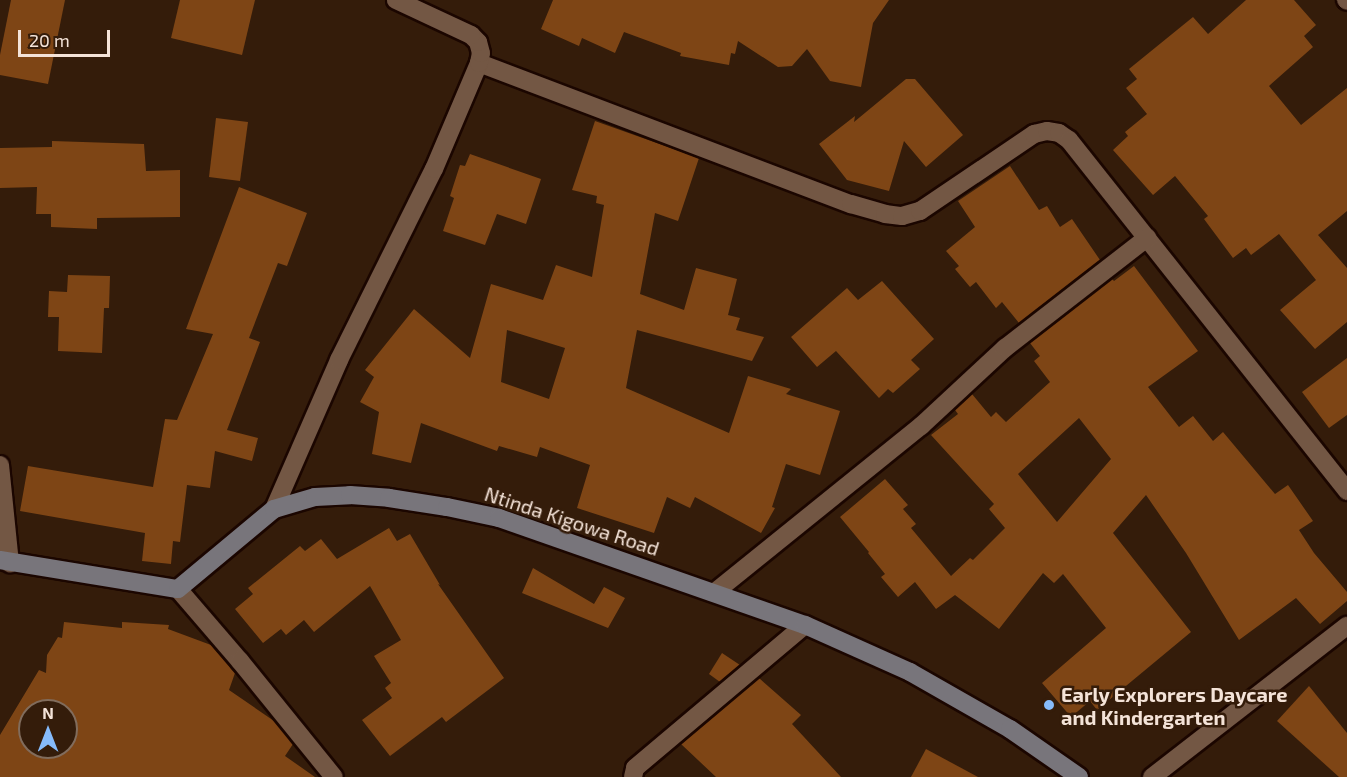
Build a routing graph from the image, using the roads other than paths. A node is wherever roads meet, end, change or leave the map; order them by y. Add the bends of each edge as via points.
1 (396, 0) edge
2 (479, 63) junction
3 (1147, 238) junction
4 (0, 465) edge
5 (1347, 492) edge
6 (274, 508) junction
7 (5, 561) edge
8 (178, 589) junction
9 (715, 592) junction
10 (805, 625) junction
11 (1347, 626) edge
12 (334, 777) edge
13 (633, 777) edge
14 (1079, 777) edge
15 (1152, 777) edge

1 - 2 street via 471,35 478,42
2 - 3 street via 885,214 902,216 921,211 1034,134 1059,133 1070,140
2 - 6 street via 434,169 339,360
3 - 5 street
3 - 9 street via 1005,348 921,426
4 - 7 street
6 - 8 street, Ntinda Kigowa Road
6 - 9 street, Ntinda Kigowa Road via 315,497 350,495 447,507 499,518
7 - 8 street
8 - 12 street
9 - 10 street, Ntinda Kigowa Road
10 - 13 street via 635,768
10 - 14 street, Ntinda Kigowa Road via 910,672 1010,729
11 - 15 street

